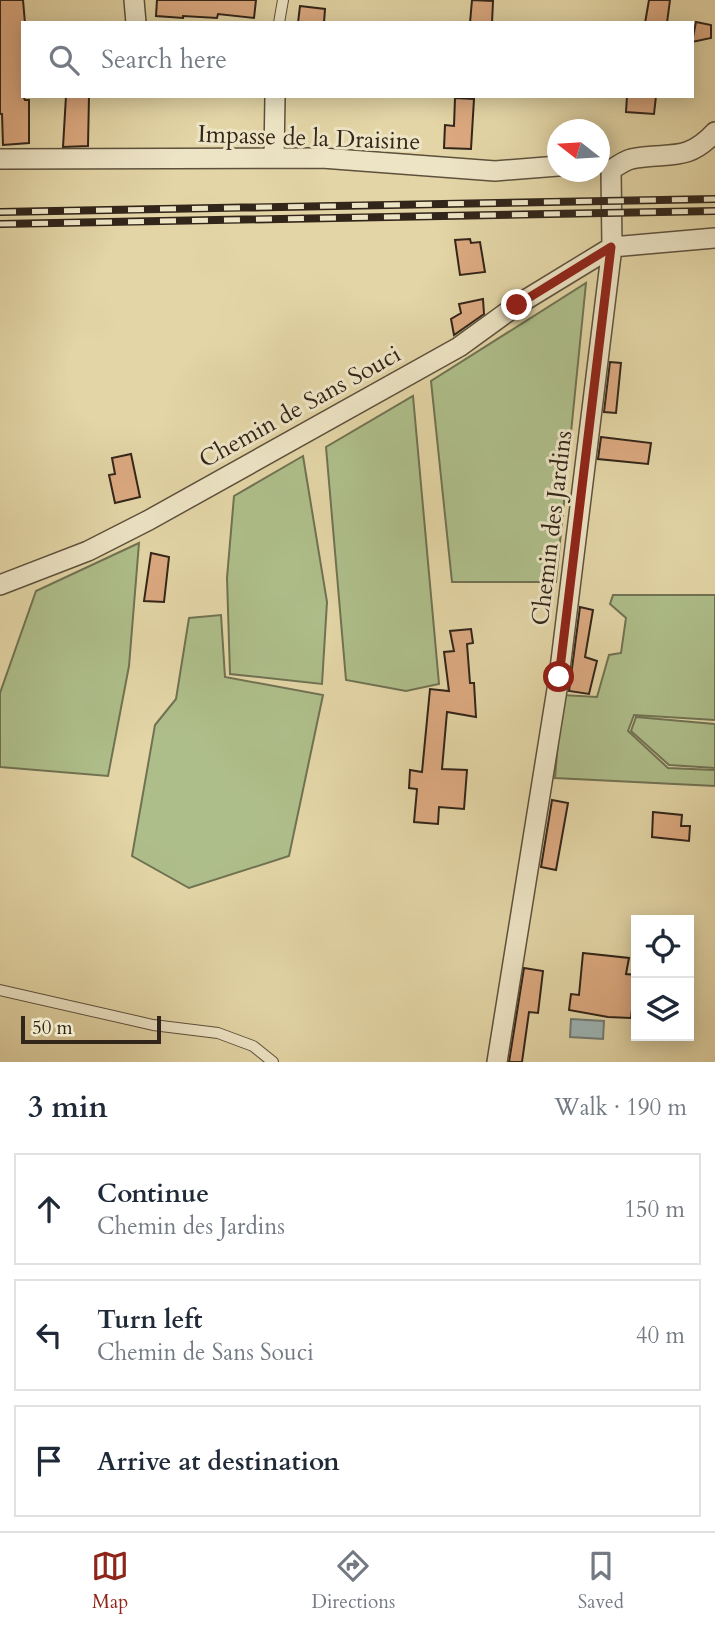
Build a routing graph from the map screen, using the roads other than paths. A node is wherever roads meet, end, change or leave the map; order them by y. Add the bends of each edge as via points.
1 (134, 0) edge
2 (283, 0) edge
3 (136, 21) edge
4 (279, 21) edge
5 (275, 98) edge
6 (715, 132) edge
7 (274, 158) junction
8 (0, 159) edge
9 (547, 167) edge
10 (610, 167) edge
11 (606, 182) edge
12 (715, 238) edge
13 (611, 247) junction
14 (0, 585) edge
15 (0, 990) edge
16 (273, 1062) edge
17 (497, 1062) edge

1 - 3 street
2 - 4 lane
5 - 7 street
6 - 10 street via 701,147 670,156 630,159
7 - 8 street, Impasse de la Draisine
7 - 9 street, Impasse de la Draisine via 495,171
11 - 13 street, Chemin des Jardins
12 - 13 street
13 - 14 street, Chemin de Sans Souci via 458,347 149,520 88,551
13 - 17 street, Chemin des Jardins via 559,677
15 - 16 lane via 153,1025 218,1033 253,1046

